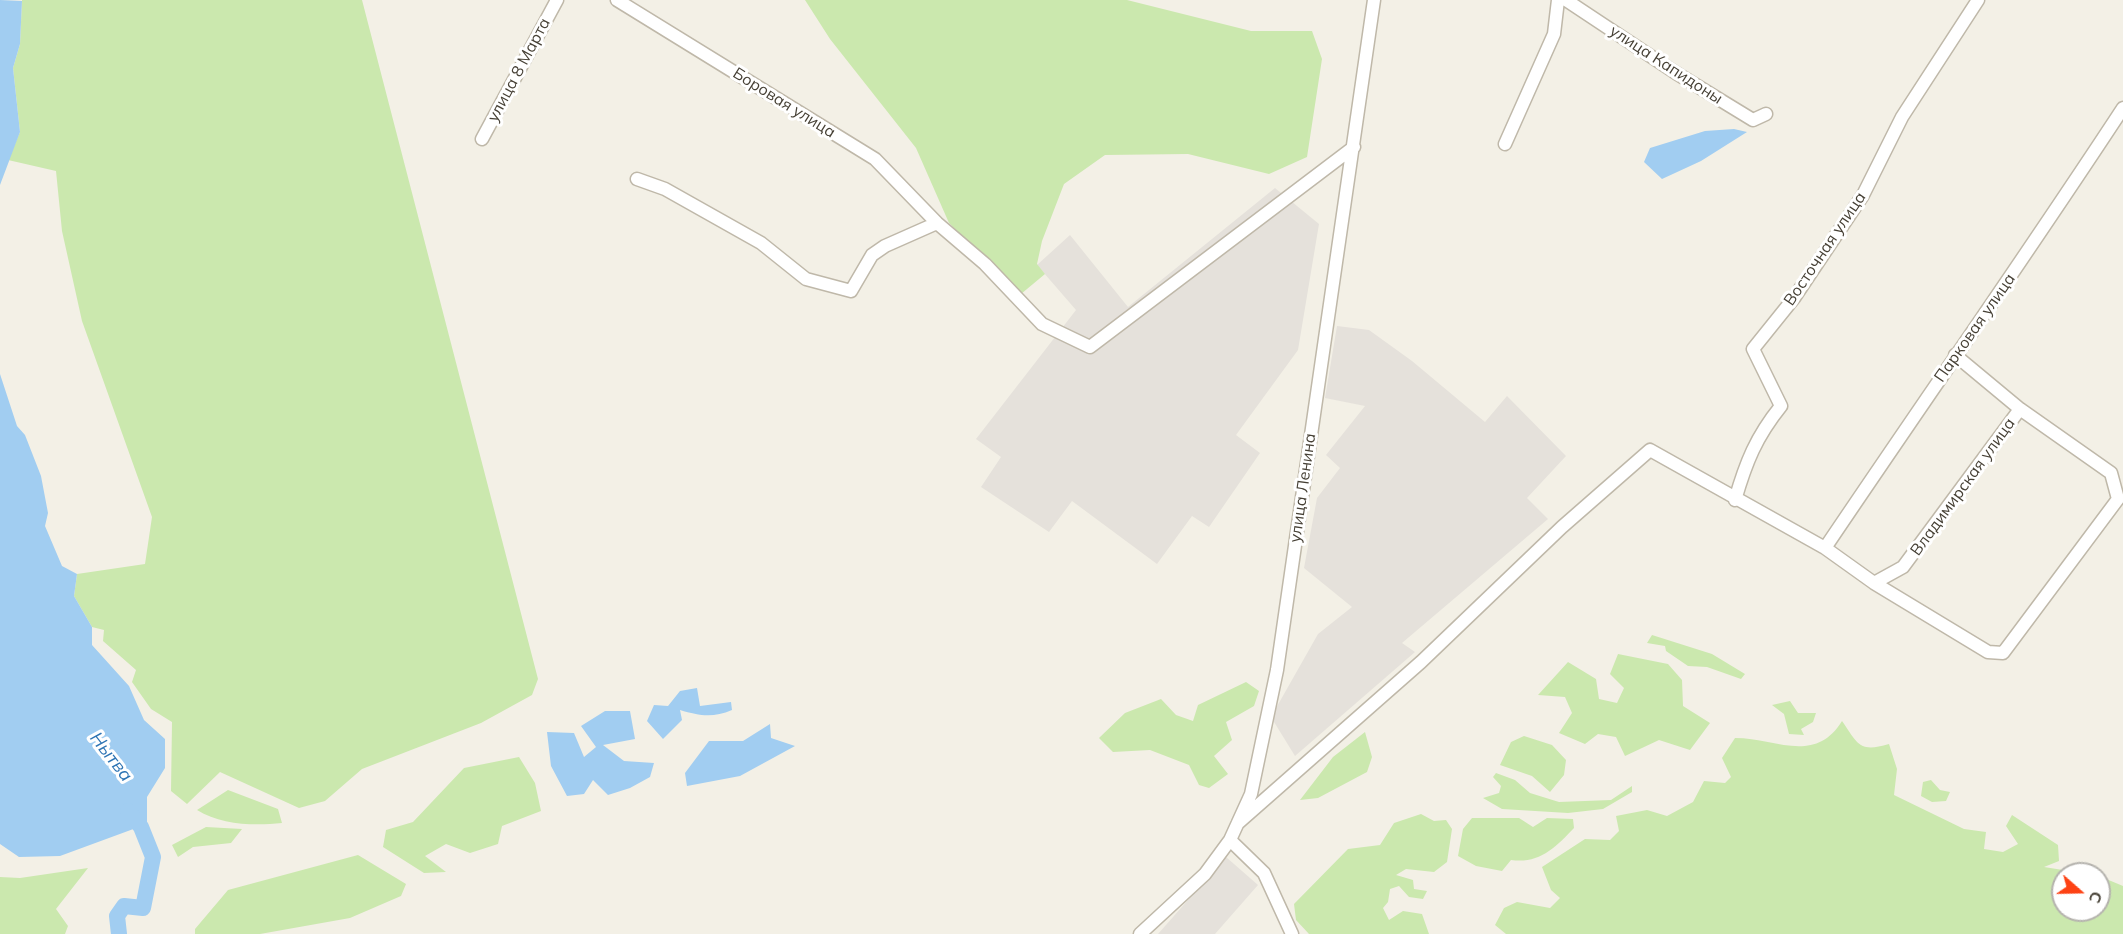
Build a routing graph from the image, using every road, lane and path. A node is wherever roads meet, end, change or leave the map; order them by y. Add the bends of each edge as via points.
1 (557, 0) edge
2 (617, 0) edge
3 (1374, 0) edge
4 (1558, 0) edge
5 (1566, 0) edge
6 (1978, 0) edge
7 (2123, 108) edge
8 (1766, 114) dead end
9 (482, 139) dead end
10 (1505, 144) dead end
11 (1354, 147) junction
12 (637, 179) dead end
13 (937, 223) junction
14 (1955, 355) junction
15 (2020, 409) junction
16 (1735, 500) junction
17 (1825, 548) junction
18 (1874, 583) junction
19 (1238, 824) junction
20 (1230, 840) junction
21 (1140, 934) edge
22 (1292, 934) edge

1 - 9 street, улица 8 Марта
2 - 13 street, Боровая улица via 875,159
3 - 11 street, улица Ленина
4 - 10 street via 1554,34
5 - 8 street, улица Капидоны via 1753,120
6 - 16 street, Восточная улица via 1902,117 1863,195 1794,298 1753,349 1780,406 1760,431
7 - 14 street, Парковая улица via 2033,246
11 - 13 street, Боровая улица via 1090,347 1042,324 985,264
11 - 19 street, улица Ленина via 1276,670 1251,794
12 - 13 street via 665,189 761,243 806,279 851,291 872,255
14 - 15 street
14 - 17 street, Парковая улица
15 - 18 street, Владимирская улица via 1903,567
15 - 18 street via 2111,473 2118,499 2003,653 1988,652
16 - 17 street
16 - 19 street via 1650,450 1562,527 1421,662
17 - 18 street
19 - 20 street, улица Ленина
20 - 21 street, улица Ленина via 1205,874
20 - 22 street via 1264,873

